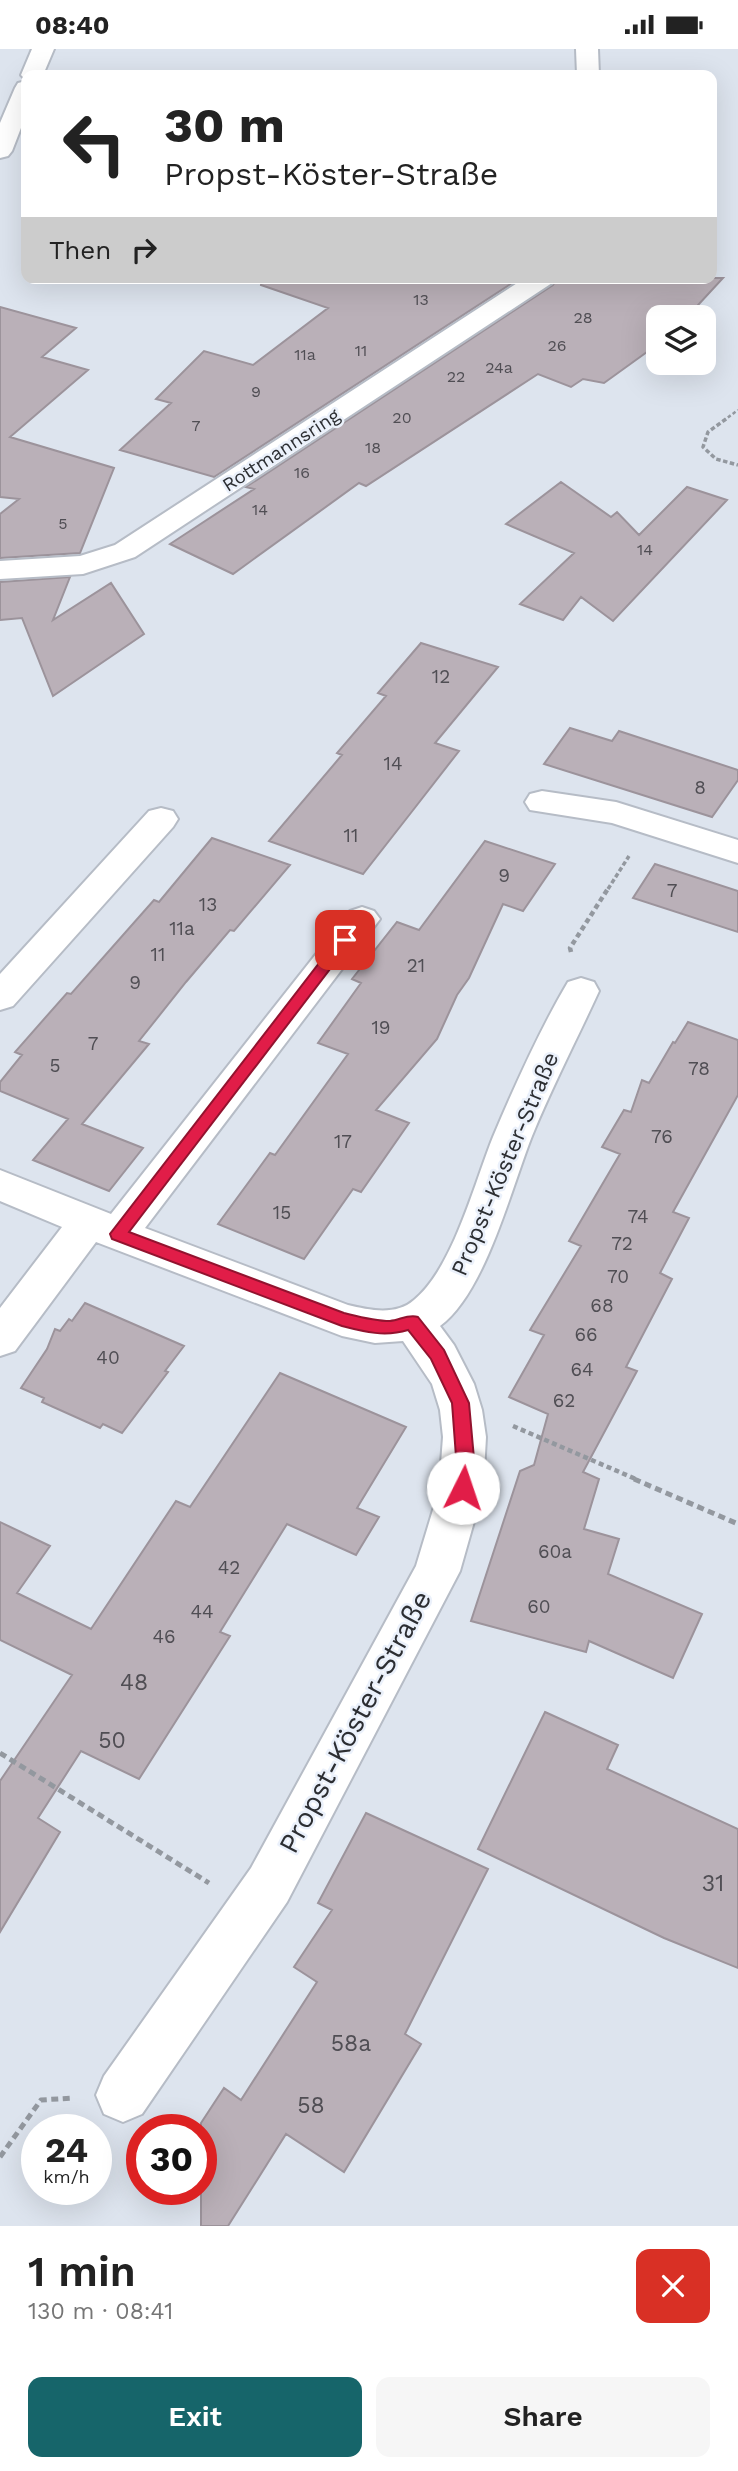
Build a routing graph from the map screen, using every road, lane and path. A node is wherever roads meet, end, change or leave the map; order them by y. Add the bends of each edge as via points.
1 (43, 49) edge
2 (587, 49) edge
3 (34, 70) edge
4 (588, 70) edge
5 (21, 100) edge
6 (0, 152) edge
7 (534, 284) edge
8 (738, 410) edge
9 (738, 465) edge
10 (0, 571) edge
11 (542, 802) dead end
12 (160, 819) dead end
13 (655, 825) junction
14 (738, 852) edge
15 (362, 919) dead end
16 (581, 992) joint
17 (0, 997) edge
18 (0, 1185) edge
19 (104, 1228) junction
20 (412, 1322) junction
21 (0, 1339) edge
22 (461, 1403) junction
23 (738, 1524) edge
24 (0, 1753) edge
25 (251, 1910) junction
26 (123, 2095) joint
27 (0, 2157) edge

1 - 3 street
2 - 4 street
5 - 6 street
7 - 10 street, Rottmannsring via 125,551 83,565
8 - 9 path via 708,432 703,447 716,460
11 - 13 street via 616,813
12 - 17 street
13 - 14 street
13 - 16 path via 632,852 570,948
15 - 19 street
16 - 20 street, Propst-Köster-Straße via 514,1135 452,1287 430,1312
18 - 19 street, Propst-Köster-Straße
19 - 20 street, Propst-Köster-Straße via 342,1320 393,1328
19 - 21 street
20 - 22 street, Propst-Köster-Straße via 438,1355
22 - 23 path
22 - 25 street, Propst-Köster-Straße via 466,1470 459,1506 436,1571 269,1885
24 - 25 path
25 - 26 street, Propst-Köster-Straße
26 - 27 path via 41,2100

